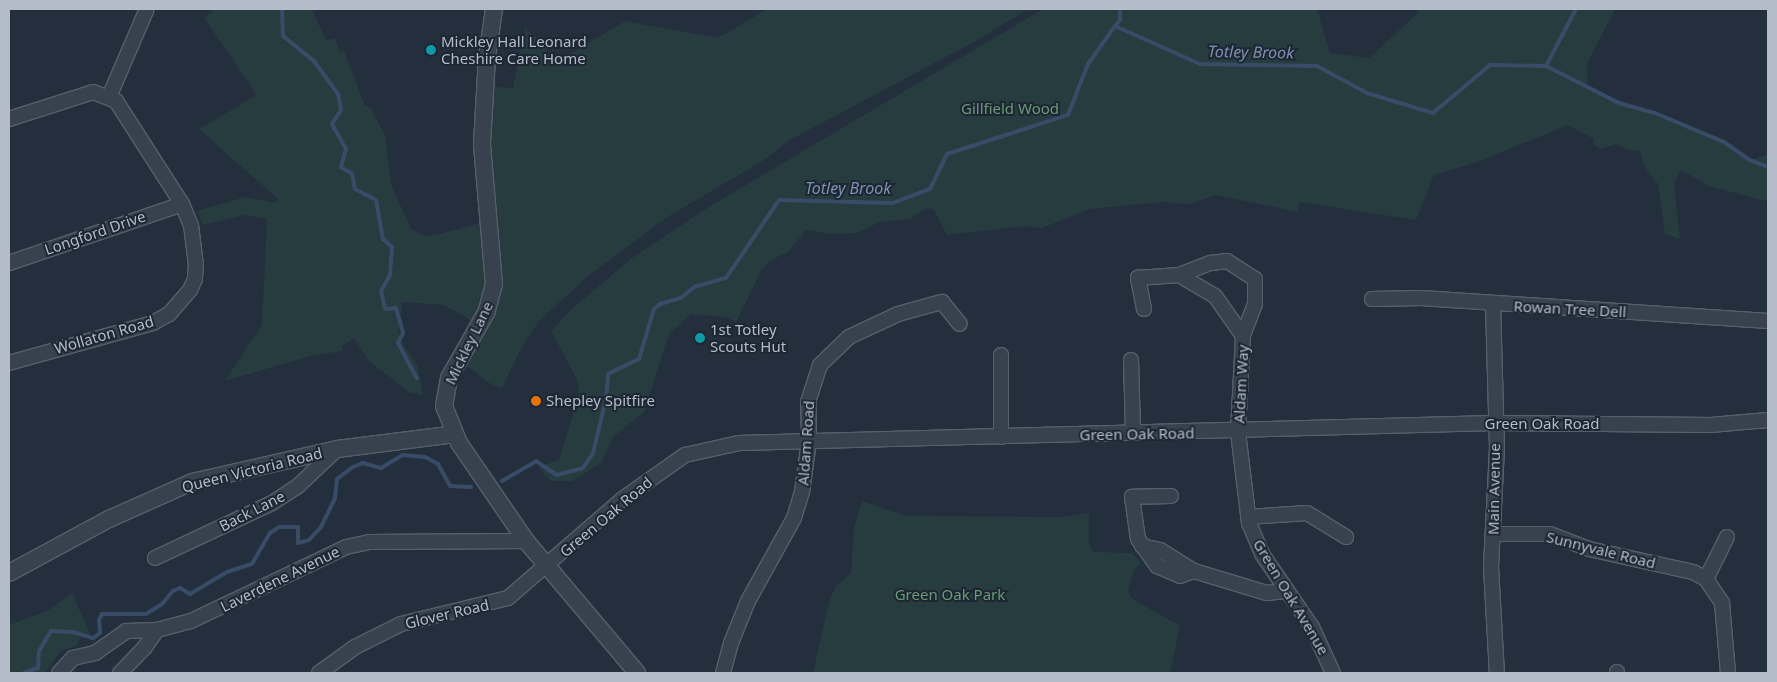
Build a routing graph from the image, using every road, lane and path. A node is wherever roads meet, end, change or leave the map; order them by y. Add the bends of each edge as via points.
1 (494, 9) edge
2 (146, 11) dead end
3 (109, 97) junction
4 (9, 120) edge
5 (182, 204) junction
6 (9, 263) edge
7 (1180, 275) junction
8 (1372, 299) dead end
9 (1492, 304) junction
10 (1144, 309) dead end
11 (1768, 321) edge
12 (960, 324) dead end
13 (1243, 336) junction
14 (1001, 355) dead end
15 (1131, 360) dead end
16 (9, 363) edge
17 (1768, 420) edge
18 (1494, 424) junction
19 (1238, 432) junction
20 (455, 434) junction
21 (1133, 434) junction
22 (1001, 436) junction
23 (809, 441) junction
24 (337, 449) junction
25 (1171, 496) dead end
26 (1248, 517) junction
27 (1494, 534) junction
28 (1346, 537) dead end
29 (1727, 537) dead end
30 (526, 541) junction
31 (155, 558) dead end
32 (547, 566) junction
33 (9, 573) edge
34 (1706, 579) junction
35 (1287, 591) junction
36 (157, 630) junction
37 (630, 671) edge
38 (59, 673) edge
39 (120, 673) edge
40 (319, 673) edge
41 (723, 673) edge
42 (1333, 673) edge
43 (1497, 673) edge
44 (1728, 673) edge

1 - 20 street, Mickley Lane via 486,65 482,145 494,284 488,311 446,388 444,406
2 - 3 street
3 - 4 street via 93,92 82,94
3 - 5 street, Wollaton Road via 122,107
5 - 6 street, Longford Drive
5 - 16 street, Wollaton Road via 191,225 195,279 182,302 170,314 153,323
7 - 10 street, Aldam Way via 1138,278
7 - 13 street, Aldam Way via 1214,296
7 - 13 street, Aldam Way via 1211,263 1227,261 1255,279 1256,304
8 - 9 street, Rowan Tree Dell via 1421,298
9 - 11 street, Rowan Tree Dell
9 - 18 street, Main Avenue
12 - 23 street, Aldam Road via 942,302 880,321 842,343 820,365 810,390
13 - 19 street, Aldam Way
14 - 22 street
15 - 21 street
17 - 18 street, Green Oak Road via 1711,425
18 - 19 street, Green Oak Road
18 - 27 street, Main Avenue
19 - 21 street, Green Oak Road
19 - 26 street, Green Oak Avenue
20 - 24 street, Queen Victoria Road
20 - 30 street, Mickley Lane
21 - 22 street, Green Oak Road
22 - 23 street, Green Oak Road
23 - 32 street, Green Oak Road via 755,440 685,455 624,498
23 - 41 street, Aldam Road via 802,492 794,518 748,601
24 - 31 street, Back Lane via 298,486 272,503
24 - 33 street, Queen Victoria Road via 192,482 108,519
25 - 35 street via 1132,497 1138,539 1164,571 1180,576 1194,572 1267,594
26 - 28 street via 1307,513
26 - 35 street, Green Oak Avenue via 1262,554
27 - 34 street, Sunnyvale Road via 1550,534 1589,549 1693,572
27 - 43 street, Main Avenue via 1491,567
29 - 34 street
30 - 32 street, Mickley Lane
30 - 36 street, Laverdene Avenue via 356,544 336,550 227,606 191,621
32 - 37 street, Mickley Lane
32 - 40 street, Glover Road via 502,601 401,624 355,646
34 - 44 street via 1722,603
35 - 42 street, Green Oak Avenue via 1312,627
36 - 38 street, Laverdene Avenue via 126,631 95,653 73,658
36 - 39 street

